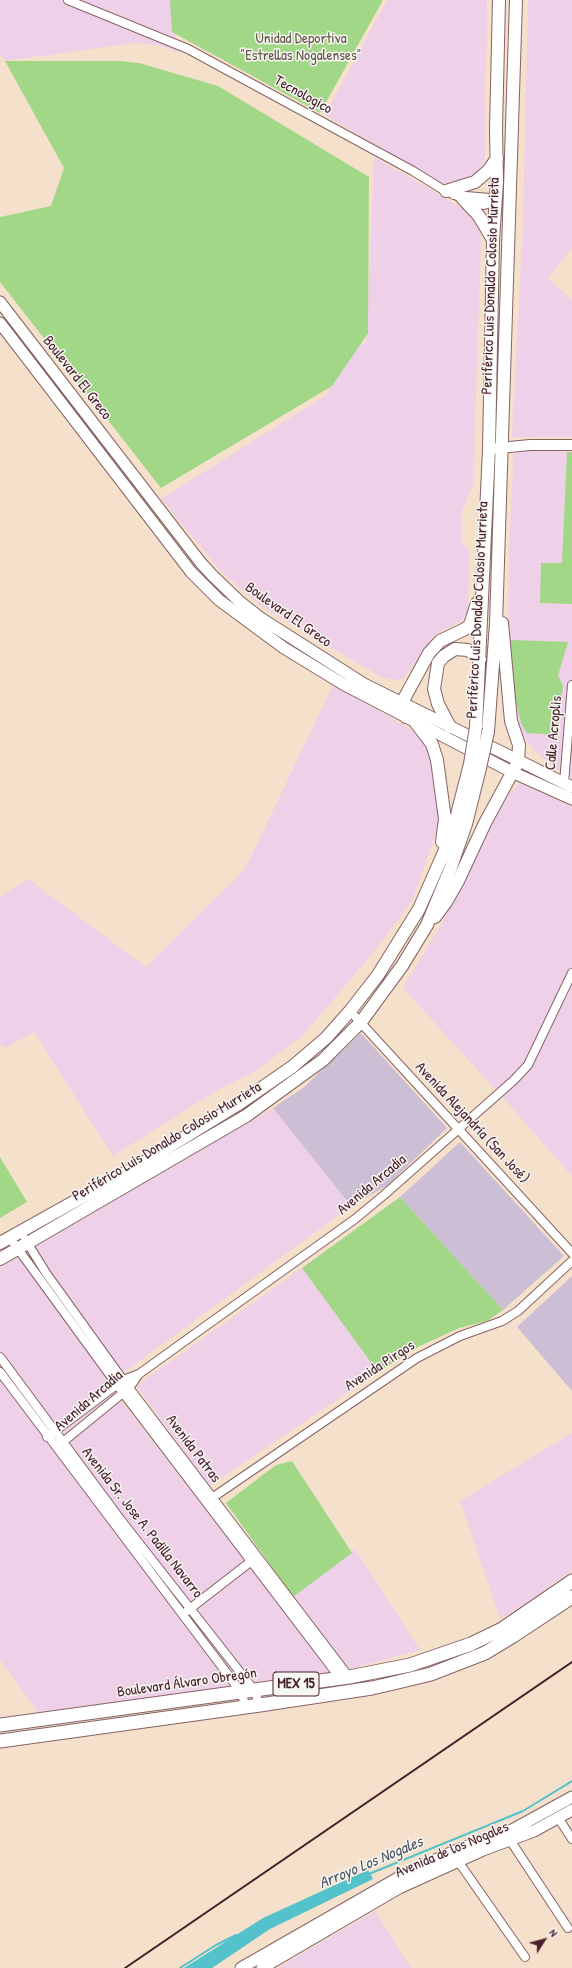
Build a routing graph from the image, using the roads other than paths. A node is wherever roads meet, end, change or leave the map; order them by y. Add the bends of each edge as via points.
1 (68, 0) edge
2 (499, 0) edge
3 (516, 0) edge
4 (496, 158) junction
5 (511, 162) junction
6 (454, 195) junction
7 (495, 202) junction
8 (493, 241) junction
9 (507, 248) junction
10 (0, 302) edge
11 (0, 324) edge
12 (93, 423) junction
13 (83, 430) junction
14 (572, 445) edge
15 (495, 449) junction
16 (483, 582) junction
17 (497, 607) junction
18 (480, 659) junction
19 (572, 685) edge
20 (402, 704) junction
21 (411, 720) junction
22 (450, 727) junction
23 (475, 766) junction
24 (516, 767) junction
25 (568, 785) edge
26 (572, 799) edge
27 (432, 880) junction
28 (427, 925) junction
29 (572, 973) edge
30 (350, 1011) junction
31 (361, 1022) junction
32 (458, 1129) junction
33 (5, 1241) edge
34 (22, 1241) junction
35 (572, 1253) edge
36 (0, 1259) edge
37 (572, 1261) edge
38 (0, 1358) edge
39 (0, 1372) edge
40 (139, 1374) junction
41 (120, 1382) junction
42 (126, 1390) junction
43 (51, 1434) junction
44 (59, 1445) junction
45 (209, 1500) junction
46 (258, 1556) junction
47 (250, 1562) junction
48 (572, 1581) edge
49 (572, 1597) edge
50 (190, 1608) junction
51 (182, 1614) junction
52 (345, 1677) junction
53 (254, 1690) junction
54 (241, 1692) junction
55 (260, 1705) junction
56 (246, 1707) junction
57 (108, 1710) junction
58 (146, 1721) junction
59 (0, 1725) edge
60 (67, 1732) junction
61 (0, 1741) edge
62 (572, 1797) edge
63 (572, 1810) edge
64 (559, 1818) junction
65 (572, 1839) edge
66 (510, 1840) junction
67 (458, 1861) junction
68 (568, 1928) dead end
69 (525, 1957) dead end
70 (241, 1968) edge
71 (262, 1968) edge

1 - 6 street, Tecnologico via 188,49 413,170
2 - 4 main road, Periférico Luis Donaldo Colosio Murrieta
3 - 5 main road, Periférico Luis Donaldo Colosio Murrieta
4 - 6 main road via 489,170
4 - 7 main road, Periférico Luis Donaldo Colosio Murrieta
5 - 7 main road
5 - 9 main road, Periférico Luis Donaldo Colosio Murrieta
6 - 7 street, Tecnologico via 485,198
6 - 8 main road via 479,216
7 - 8 main road, Periférico Luis Donaldo Colosio Murrieta
7 - 9 main road via 500,216 501,239
8 - 15 main road, Periférico Luis Donaldo Colosio Murrieta
9 - 15 main road, Periférico Luis Donaldo Colosio Murrieta
10 - 12 main road, Boulevard El Greco
11 - 13 main road, Boulevard El Greco
12 - 13 main road
12 - 20 main road, Boulevard El Greco via 201,563 226,589 262,619 364,684
13 - 21 main road, Boulevard El Greco via 191,572 219,600 255,628 319,670
14 - 15 street via 530,445
15 - 16 main road, Periférico Luis Donaldo Colosio Murrieta
15 - 17 main road, Periférico Luis Donaldo Colosio Murrieta
16 - 18 main road, Periférico Luis Donaldo Colosio Murrieta
16 - 20 main road via 470,625 434,646
17 - 23 main road, Periférico Luis Donaldo Colosio Murrieta, bridge via 488,732
17 - 24 main road via 503,628 511,722 519,745
18 - 22 main road via 468,650 455,649 438,663 434,689 438,704
18 - 23 main road, Periférico Luis Donaldo Colosio Murrieta, bridge
19 - 25 street, Calle Acroplis
20 - 21 main road
20 - 22 main road, Boulevard El Greco
21 - 24 main road, Boulevard El Greco
21 - 27 main road via 432,744 437,760 445,819 445,829
22 - 24 main road, Boulevard El Greco
23 - 27 main road, Periférico Luis Donaldo Colosio Murrieta via 452,834
23 - 28 main road, Periférico Luis Donaldo Colosio Murrieta via 463,832
24 - 25 main road, Boulevard El Greco
24 - 26 main road, Boulevard El Greco
24 - 28 main road via 485,823 458,881 446,902
27 - 30 main road, Periférico Luis Donaldo Colosio Murrieta via 419,909 378,975
28 - 31 main road, Periférico Luis Donaldo Colosio Murrieta via 402,966
29 - 32 street, Avenida Arcadia via 528,1065
30 - 31 street, Avenida Alejandría (San José)
30 - 34 main road, Periférico Luis Donaldo Colosio Murrieta via 326,1038 292,1067 237,1105
31 - 32 street, Avenida Alejandría (San José)
31 - 34 main road, Periférico Luis Donaldo Colosio Murrieta via 323,1060 246,1116
32 - 35 street, Avenida Alejandría (San José)
32 - 40 street, Avenida Arcadia via 355,1219
33 - 34 main road, Periférico Luis Donaldo Colosio Murrieta
34 - 36 main road, Periférico Luis Donaldo Colosio Murrieta
34 - 41 street, Avenida Patras
37 - 45 street, Avenida Pirgos via 518,1311 502,1321 460,1336 418,1358
38 - 43 street, Avenida Sr. Jose A. Padilla Navarro
39 - 43 street, Avenida Sr. Jose A. Padilla Navarro
40 - 41 street, Avenida Arcadia
40 - 42 street, Avenida Arcadia
41 - 42 street, Avenida Patras
41 - 43 street, Avenida Arcadia
42 - 44 street, Avenida Arcadia
42 - 45 street, Avenida Patras
43 - 44 street, Avenida Sr. Jose A. Padilla Navarro
44 - 50 street, Avenida Sr. Jose A. Padilla Navarro
44 - 51 street, Avenida Sr. Jose A. Padilla Navarro
45 - 46 street, Avenida Patras
45 - 47 street, Avenida Patras
46 - 47 street
46 - 52 street, Avenida Patras
47 - 50 street
47 - 52 street, Avenida Patras
48 - 52 highway, Boulevard Álvaro Obregón / MEX 15 via 502,1629 471,1644 410,1665
49 - 55 highway, MEX 15 via 485,1653 431,1674 372,1688
50 - 51 street
50 - 53 street, Avenida Sr. Jose A. Padilla Navarro
51 - 54 street, Avenida Sr. Jose A. Padilla Navarro
52 - 53 highway, Boulevard Álvaro Obregón / MEX 15
53 - 54 highway, Boulevard Álvaro Obregón / MEX 15
53 - 55 street, Avenida Sr. Jose A. Padilla Navarro
54 - 56 street, Avenida Sr. Jose A. Padilla Navarro
54 - 57 highway, Boulevard Álvaro Obregón / MEX 15
55 - 56 highway, MEX 15
56 - 58 highway, MEX 15
57 - 58 highway via 130,1719
57 - 59 highway, Boulevard Álvaro Obregón / MEX 15
57 - 60 highway via 89,1724
58 - 60 highway, MEX 15
60 - 61 highway, MEX 15
62 - 70 main road, Avenida de los Nogales via 512,1830 457,1850 405,1874
63 - 64 main road, Avenida de los Nogales
64 - 65 street
64 - 66 main road, Avenida de los Nogales
66 - 67 main road, Avenida de los Nogales
66 - 68 street
67 - 69 street
67 - 71 main road, Avenida de los Nogales via 399,1888

